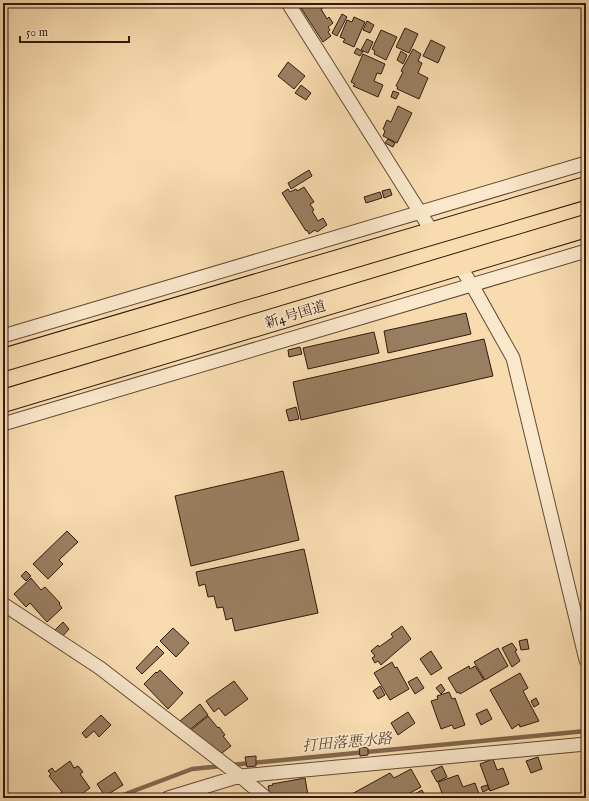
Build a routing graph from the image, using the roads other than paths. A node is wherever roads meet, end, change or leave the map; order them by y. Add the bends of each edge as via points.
1 (288, 3) edge
2 (586, 164) edge
3 (586, 188) edge
4 (418, 213) junction
5 (586, 226) edge
6 (433, 233) junction
7 (586, 251) edge
8 (459, 265) junction
9 (472, 285) junction
10 (3, 336) edge
11 (3, 360) edge
12 (3, 401) edge
13 (3, 424) edge
14 (3, 604) edge
15 (586, 660) edge
16 (586, 744) edge
17 (240, 776) junction
18 (168, 798) edge
19 (266, 798) edge

1 - 4 street
2 - 4 street
3 - 6 highway
4 - 6 street
4 - 10 street
5 - 8 highway, 新4号国道
6 - 11 highway
7 - 9 street
8 - 9 street
8 - 12 highway, 新4号国道
9 - 13 street
9 - 15 street via 513,358
14 - 17 street via 100,668
16 - 17 street
17 - 18 street
17 - 19 street

